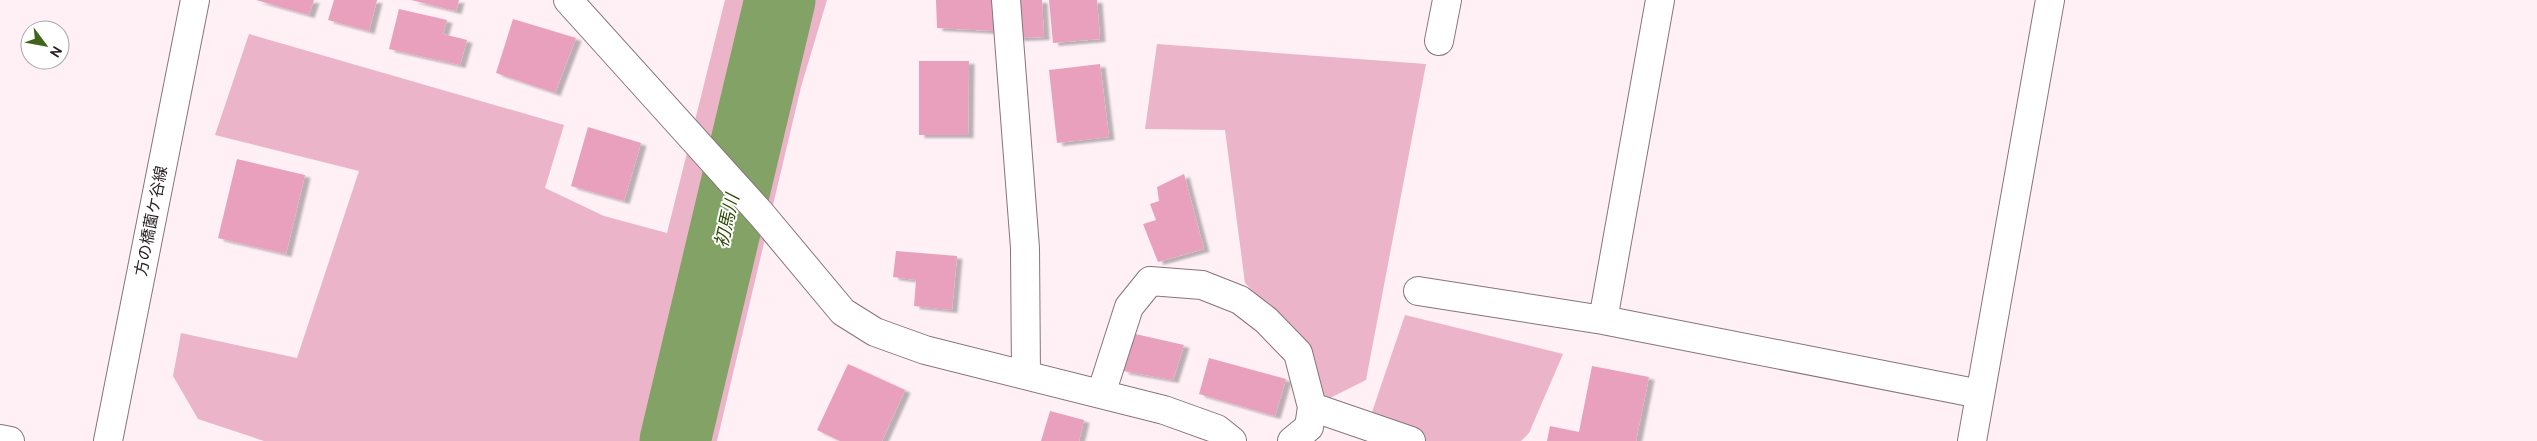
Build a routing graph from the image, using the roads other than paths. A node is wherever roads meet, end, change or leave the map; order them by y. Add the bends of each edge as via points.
1 (195, 0) edge
2 (568, 0) edge
3 (1006, 0) edge
4 (1447, 0) edge
5 (1660, 0) edge
6 (2050, 0) edge
7 (1439, 41) dead end
8 (1418, 291) dead end
9 (1603, 320) junction
10 (1026, 375) junction
11 (1101, 394) junction
12 (1980, 394) junction
13 (1312, 408) junction
14 (0, 439) edge
15 (10, 441) edge
16 (108, 441) edge
17 (1232, 441) edge
18 (1292, 441) edge
19 (1411, 441) edge
20 (1972, 441) edge

1 - 16 street, 方の橋薗ケ谷線
2 - 10 street via 762,216 843,312 875,332 925,350
3 - 10 street via 1025,248
4 - 7 street
5 - 9 street
6 - 12 street
8 - 9 street
9 - 12 street
10 - 11 street
11 - 13 street via 1128,307 1150,281 1162,280 1202,285 1240,300 1266,320 1298,353
11 - 17 street via 1164,410 1217,429
12 - 20 street
13 - 18 street via 1309,427
13 - 19 street
14 - 15 street

